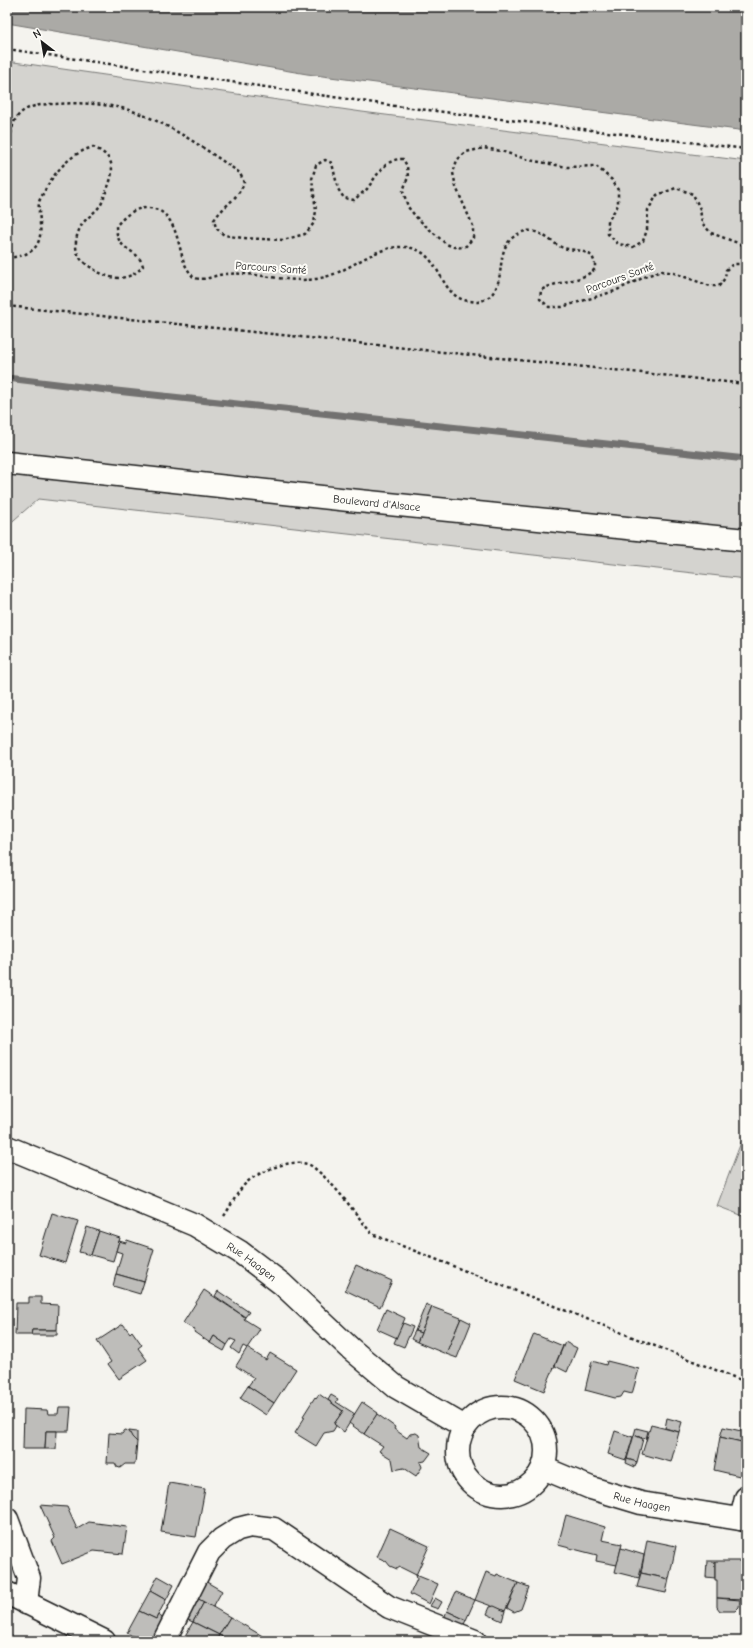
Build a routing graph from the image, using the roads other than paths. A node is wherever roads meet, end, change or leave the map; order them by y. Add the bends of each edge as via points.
1 (7, 462) edge
2 (746, 540) edge
3 (7, 1147) edge
4 (465, 1427) junction
5 (543, 1468) junction
6 (746, 1498) edge
7 (7, 1519) edge
8 (743, 1520) edge
9 (16, 1598) edge
10 (104, 1641) edge
11 (164, 1641) edge
12 (475, 1641) edge

1 - 2 street, Boulevard d'Alsace
3 - 4 street, Rue Haagen via 196,1225 240,1252 282,1284 350,1349 396,1387
4 - 5 street via 476,1415 490,1408 507,1407 523,1412 536,1422 544,1436 546,1452
4 - 5 street via 459,1442 459,1458 464,1474 475,1485 489,1493 505,1495 521,1491 534,1482
5 - 8 street, Rue Haagen via 591,1488 641,1503
6 - 8 street
7 - 9 street via 29,1578
9 - 10 street
11 - 12 street via 209,1552 222,1539 238,1529 250,1526 274,1528 389,1607

